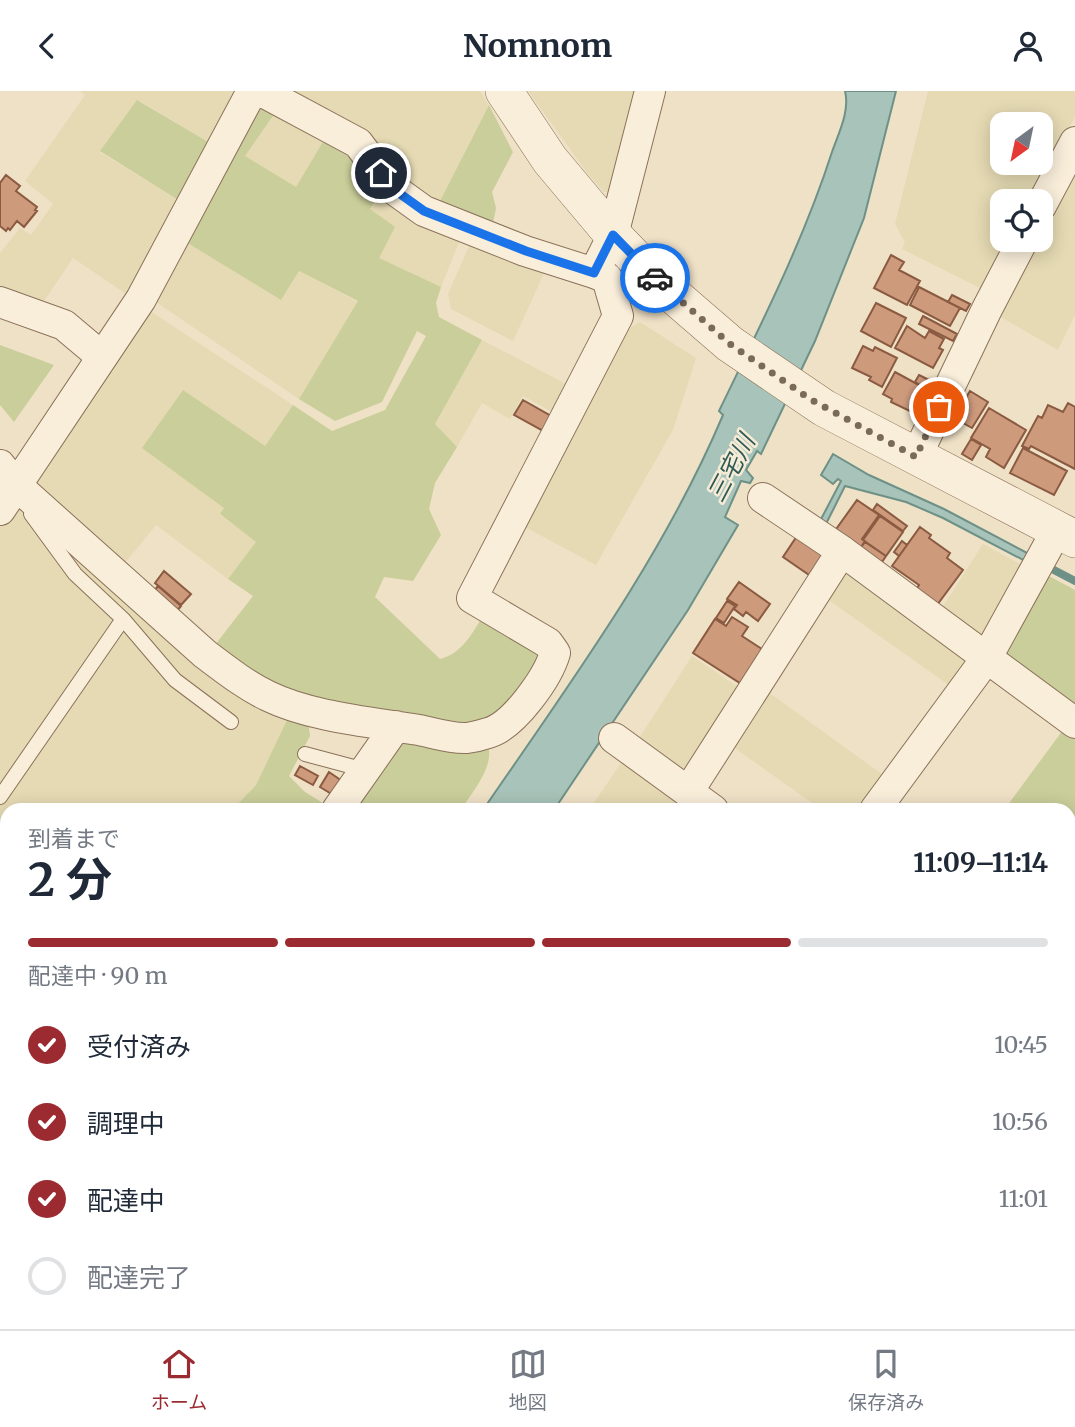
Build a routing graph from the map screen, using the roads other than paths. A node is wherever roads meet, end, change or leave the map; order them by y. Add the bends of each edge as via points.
1 (252, 91) edge
2 (261, 91) edge
3 (504, 91) edge
4 (650, 91) edge
5 (1075, 142) edge
6 (1050, 189) edge
7 (613, 235) junction
8 (1017, 252) edge
9 (594, 273) junction
10 (0, 302) edge
11 (102, 357) junction
12 (916, 457) junction
13 (8, 475) edge
14 (763, 498) dead end
15 (0, 510) edge
16 (1066, 534) edge
17 (842, 551) junction
18 (123, 619) junction
19 (986, 659) junction
20 (231, 722) dead end
21 (1075, 723) edge
22 (396, 726) junction
23 (614, 738) dead end
24 (305, 754) dead end
25 (365, 770) junction
26 (688, 792) junction
27 (0, 797) edge
28 (342, 803) edge
29 (703, 803) edge
30 (881, 803) edge

1 - 11 street via 141,299
2 - 9 street via 358,143 392,188 424,211
3 - 7 street via 550,160
4 - 7 street
5 - 6 street
7 - 9 street
7 - 12 street via 657,281 730,344 810,399
8 - 12 street
9 - 22 street via 607,278 618,316 472,598 548,643 555,653 551,667 511,719 491,733 465,738
10 - 11 street via 64,325
11 - 13 street
12 - 16 street
13 - 15 street
13 - 18 lane via 75,574
13 - 22 street via 205,654 239,679 297,707
14 - 17 street
16 - 19 street
17 - 19 street
17 - 26 street
18 - 20 lane via 175,680
18 - 27 lane
19 - 21 street
19 - 30 street
22 - 25 street
23 - 26 street
24 - 25 lane
25 - 28 street
26 - 29 street

